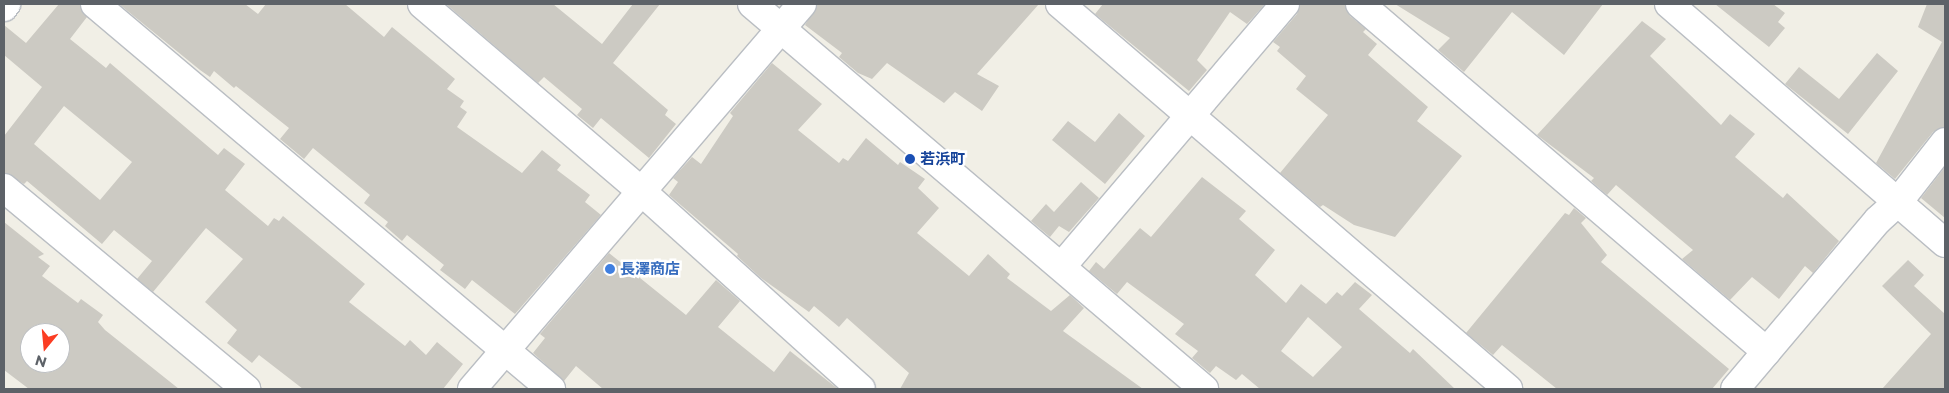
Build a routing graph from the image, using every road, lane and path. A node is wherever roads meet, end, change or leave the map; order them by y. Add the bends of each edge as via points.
1 (6, 4) edge
2 (95, 4) edge
3 (422, 4) edge
4 (752, 4) edge
5 (802, 4) edge
6 (1060, 4) edge
7 (1285, 4) edge
8 (1360, 4) edge
9 (1669, 4) edge
10 (4, 7) edge
11 (781, 29) junction
12 (1188, 117) junction
13 (1945, 142) edge
14 (4, 188) edge
15 (640, 190) junction
16 (1898, 202) junction
17 (1945, 243) edge
18 (1062, 266) junction
19 (505, 350) junction
20 (1767, 352) junction
21 (246, 389) edge
22 (472, 389) edge
23 (551, 389) edge
24 (861, 389) edge
25 (1204, 389) edge
26 (1508, 389) edge
27 (1734, 389) edge

1 - 10 street
2 - 19 street
3 - 15 street
4 - 11 street
5 - 11 street
6 - 12 street
7 - 12 street
8 - 20 street
9 - 16 street
11 - 15 street
11 - 18 street
12 - 18 street
12 - 26 street
13 - 16 street
14 - 21 street
15 - 19 street
15 - 24 street
16 - 17 street
16 - 20 street via 1878,220
18 - 25 street
19 - 22 street
19 - 23 street
20 - 27 street

